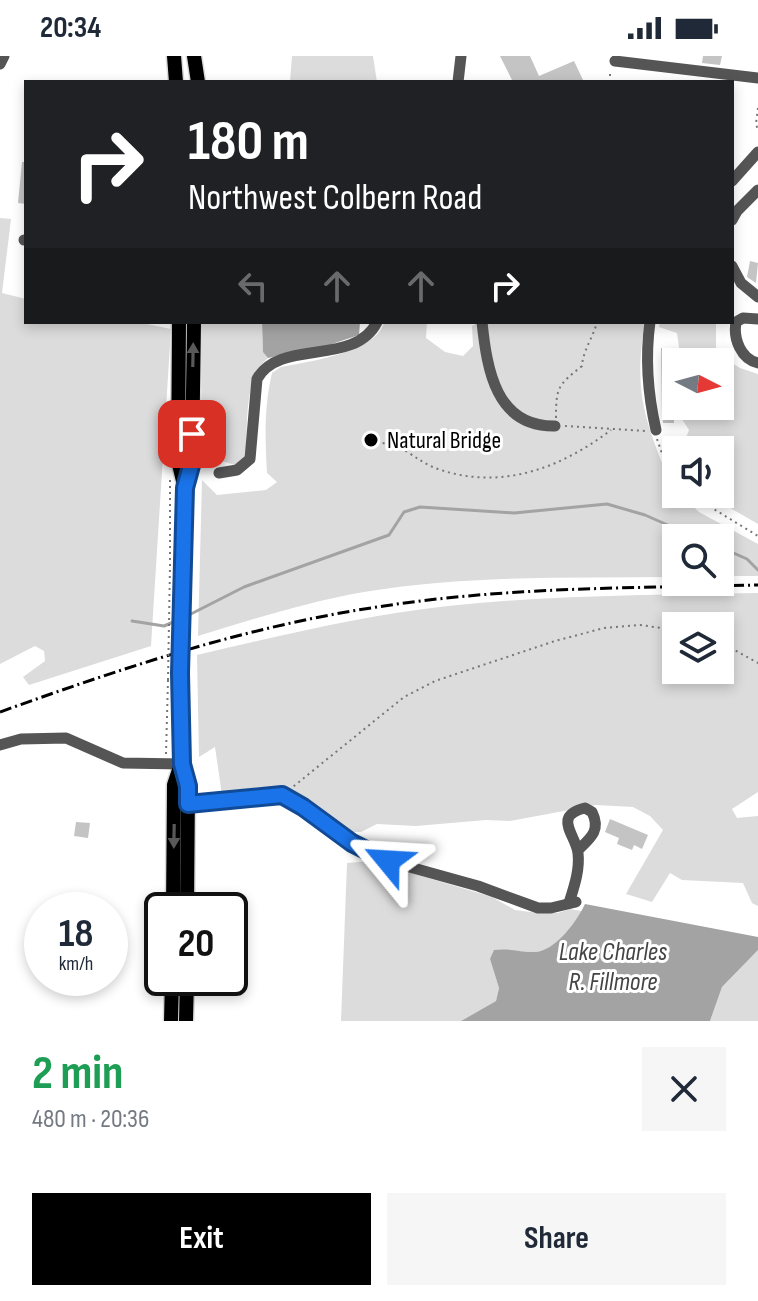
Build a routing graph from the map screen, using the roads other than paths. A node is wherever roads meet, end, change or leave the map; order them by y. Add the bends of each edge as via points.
1 (4, 56) edge
2 (174, 56) edge
3 (194, 56) edge
4 (461, 56) edge
5 (615, 61) dead end
6 (0, 64) edge
7 (758, 78) edge
8 (176, 80) edge
9 (198, 80) edge
10 (458, 80) edge
11 (758, 152) edge
12 (734, 179) edge
13 (758, 190) edge
14 (734, 216) edge
15 (734, 270) edge
16 (758, 297) edge
17 (758, 319) edge
18 (179, 324) edge
19 (194, 324) edge
20 (376, 324) edge
21 (482, 324) edge
22 (650, 324) edge
23 (758, 363) edge
24 (555, 426) road end
25 (656, 430) road end
26 (219, 473) dead end
27 (185, 488) junction
28 (0, 745) edge
29 (182, 764) junction
30 (188, 804) junction
31 (578, 850) dead end
32 (173, 892) edge
33 (187, 892) edge
34 (172, 996) edge
35 (187, 996) edge
36 (171, 1021) edge
37 (186, 1021) edge

1 - 6 street
2 - 8 main road
3 - 9 main road
4 - 10 street
5 - 7 street
11 - 12 street
13 - 14 street
15 - 16 street
17 - 23 street via 743,318 735,331 748,361
18 - 27 main road via 178,460
27 -> 19 main road via 192,462
20 - 26 street via 348,345 262,369 250,459 237,470
21 - 24 street via 503,403 516,418
22 - 25 street via 648,379
27 - 29 main road, bridge via 176,566 174,676
28 - 29 street via 66,738 123,763
29 - 30 main road
29 -> 32 main road via 174,785
30 - 31 street via 282,795 388,861 538,908 572,903
30 - 33 main road
34 - 36 main road
35 - 37 main road

